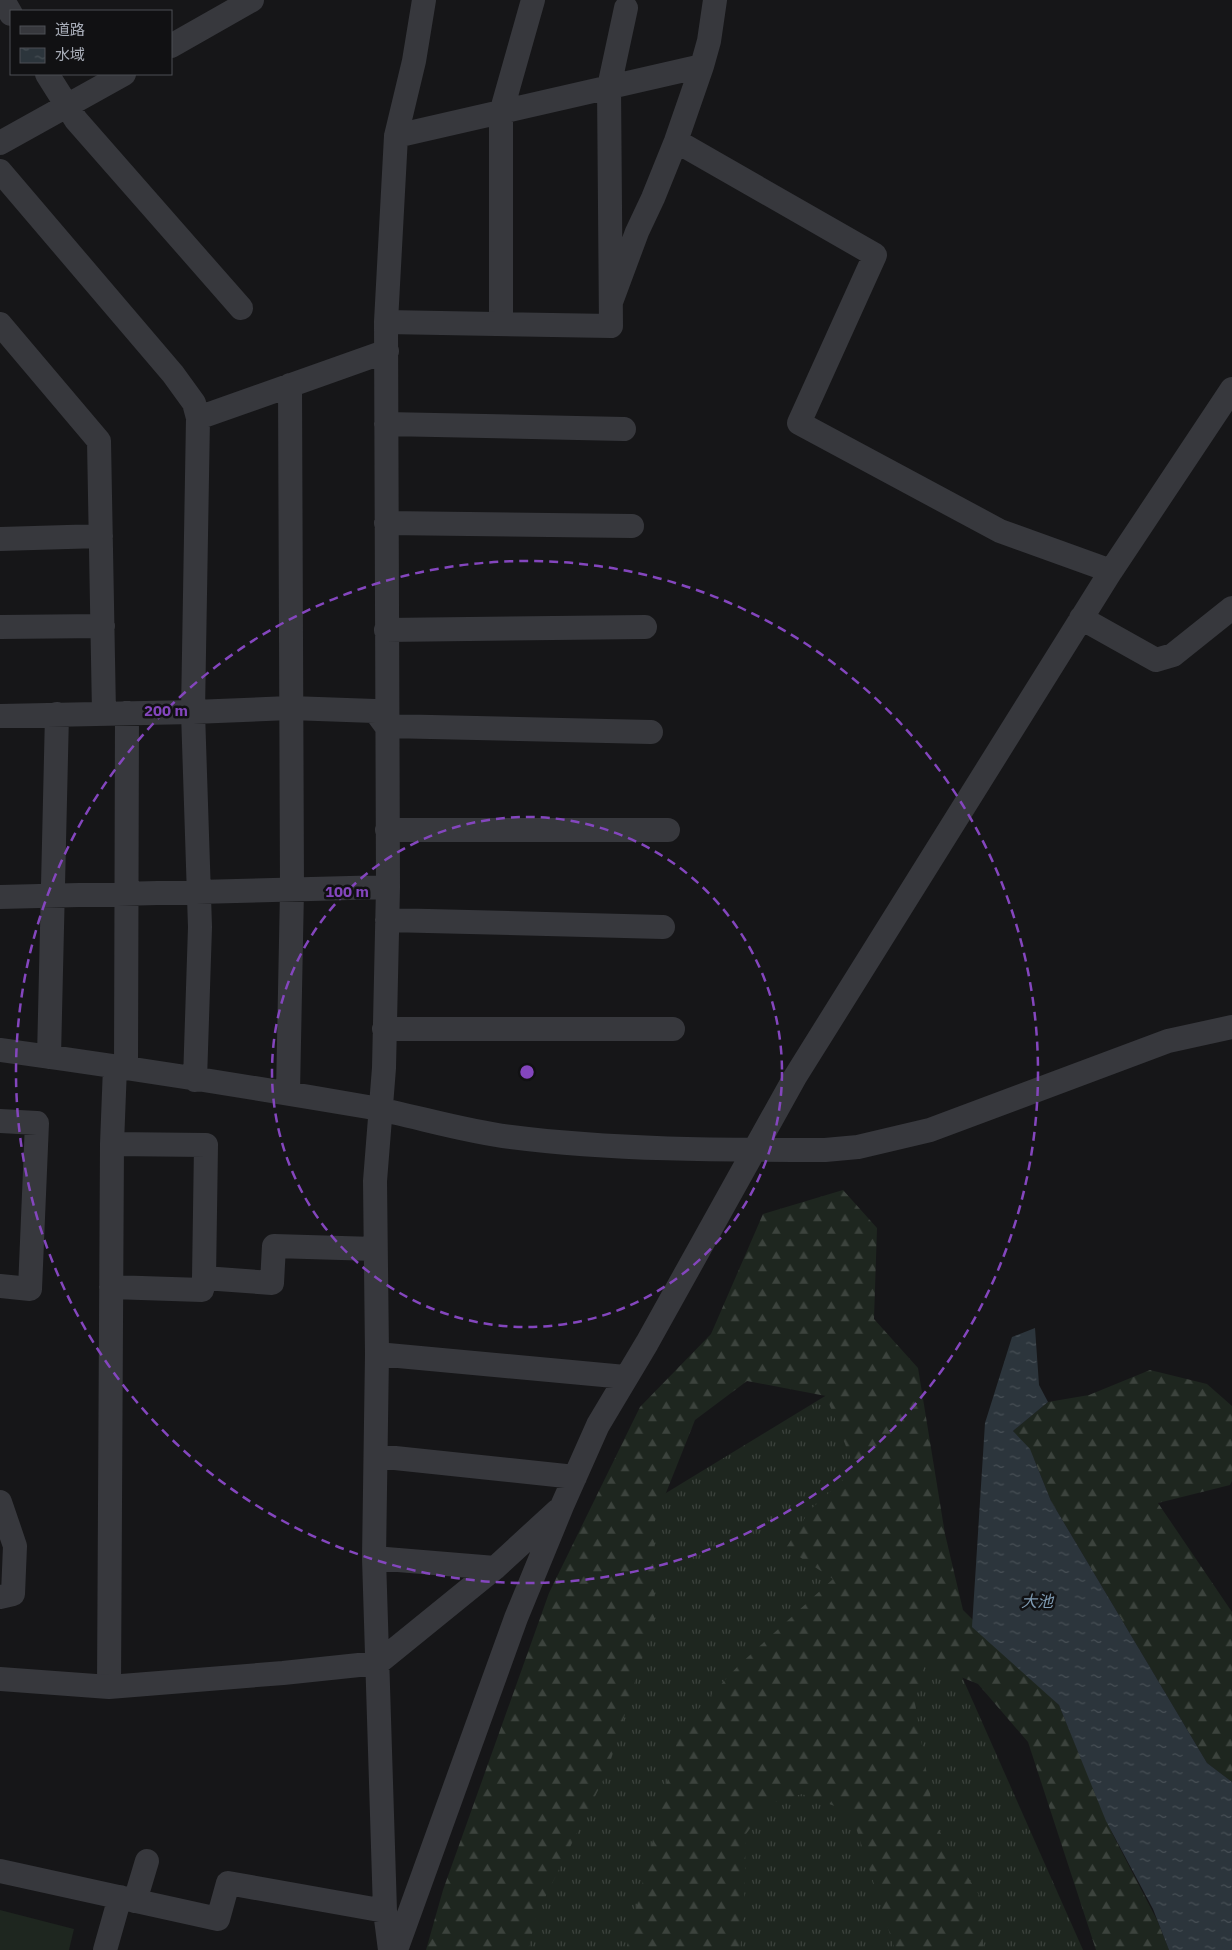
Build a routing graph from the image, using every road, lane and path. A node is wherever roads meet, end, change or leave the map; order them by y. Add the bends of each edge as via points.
1 (3, 0) edge
2 (252, 0) edge
3 (424, 0) edge
4 (533, 0) edge
5 (715, 0) edge
6 (626, 8) dead end
7 (10, 12) edge
8 (172, 45) edge
9 (702, 66) junction
10 (48, 75) edge
11 (122, 75) edge
12 (609, 87) junction
13 (66, 105) junction
14 (501, 113) junction
15 (396, 136) junction
16 (676, 141) junction
17 (0, 143) edge
18 (0, 171) edge
19 (611, 302) junction
20 (242, 308) dead end
21 (386, 322) junction
22 (0, 324) edge
23 (501, 324) junction
24 (386, 351) junction
25 (290, 385) junction
26 (1232, 389) edge
27 (198, 418) junction
28 (386, 424) junction
29 (624, 429) dead end
30 (386, 523) junction
31 (632, 526) dead end
32 (101, 536) junction
33 (0, 539) edge
34 (1111, 571) junction
35 (1232, 608) edge
36 (1081, 618) junction
37 (103, 626) junction
38 (0, 627) edge
39 (645, 627) dead end
40 (386, 630) junction
41 (290, 708) junction
42 (193, 712) junction
43 (116, 713) junction
44 (57, 714) junction
45 (0, 716) edge
46 (386, 726) junction
47 (651, 732) dead end
48 (387, 830) junction
49 (668, 830) dead end
50 (388, 887) junction
51 (292, 890) junction
52 (198, 892) junction
53 (127, 894) junction
54 (54, 895) junction
55 (0, 897) edge
56 (387, 920) junction
57 (663, 927) dead end
58 (1232, 1027) edge
59 (384, 1029) junction
60 (673, 1029) dead end
61 (0, 1050) edge
62 (49, 1056) junction
63 (120, 1068) junction
64 (195, 1080) junction
65 (288, 1093) junction
66 (382, 1110) junction
67 (0, 1121) edge
68 (112, 1144) junction
69 (753, 1150) junction
70 (375, 1249) junction
71 (204, 1278) junction
72 (0, 1286) edge
73 (111, 1287) junction
74 (377, 1354) junction
75 (625, 1377) junction
76 (376, 1456) junction
77 (575, 1477) junction
78 (0, 1502) edge
79 (562, 1506) junction
80 (374, 1558) junction
81 (495, 1568) junction
82 (0, 1597) edge
83 (378, 1663) junction
84 (0, 1679) edge
85 (108, 1688) junction
86 (146, 1861) dead end
87 (0, 1871) edge
88 (127, 1899) junction
89 (386, 1911) junction
90 (105, 1950) edge
91 (390, 1950) edge
92 (396, 1950) edge

1 - 7 street
2 - 8 street
3 - 15 street via 414,61
4 - 14 street
5 - 9 street
6 - 12 street
9 - 12 street
9 - 16 street
10 - 13 street
11 - 13 street
12 - 14 street
12 - 19 street
13 - 17 street
13 - 20 street
14 - 15 street
14 - 23 street
15 - 21 street
16 - 19 street
16 - 34 street via 875,255 799,423 1000,531
18 - 27 street via 173,374 194,403
19 - 23 street via 611,326
21 - 23 street
21 - 24 street
22 - 32 street via 99,440
24 - 25 street
24 - 28 street
25 - 27 street
25 - 41 street
26 - 34 street
27 - 42 street
28 - 29 street
28 - 30 street
30 - 31 street
30 - 40 street
32 - 33 street
32 - 37 street
34 - 36 street
35 - 36 street via 1173,655 1156,660
36 - 69 street via 795,1077
37 - 38 street
37 - 43 street
39 - 40 street
40 - 46 street
41 - 42 street
41 - 46 street via 375,711
41 - 51 street
42 - 43 street
42 - 52 street
43 - 44 street
43 - 53 street
44 - 45 street
44 - 54 street
46 - 47 street
46 - 48 street
48 - 49 street
48 - 50 street
50 - 51 street
50 - 56 street
51 - 52 street
51 - 65 street
52 - 53 street
52 - 64 street via 200,927
53 - 54 street
53 - 63 street
54 - 55 street
54 - 62 street
56 - 57 street
56 - 59 street
58 - 69 street via 1168,1041 930,1130 886,1142 824,1150
59 - 60 street
59 - 66 street
61 - 62 street
62 - 63 street
63 - 64 street
63 - 68 street
64 - 65 street
65 - 66 street
66 - 69 street via 440,1125 510,1137 572,1143
66 - 70 street via 375,1181
67 - 72 street via 37,1123 30,1289
68 - 71 street via 206,1145
68 - 73 street
69 - 75 street
70 - 71 street via 274,1246 272,1283
70 - 74 street
71 - 73 street via 202,1290
73 - 85 street
74 - 75 street
74 - 76 street
75 - 77 street via 598,1425
76 - 77 street
76 - 80 street
77 - 79 street
78 - 82 street via 15,1546 13,1594
79 - 81 street
79 - 92 street via 516,1618
80 - 81 street
80 - 83 street
81 - 83 street
83 - 85 street
83 - 89 street
84 - 85 street
86 - 88 street
87 - 88 street
88 - 89 street via 218,1919 228,1883
88 - 90 street
89 - 91 street

